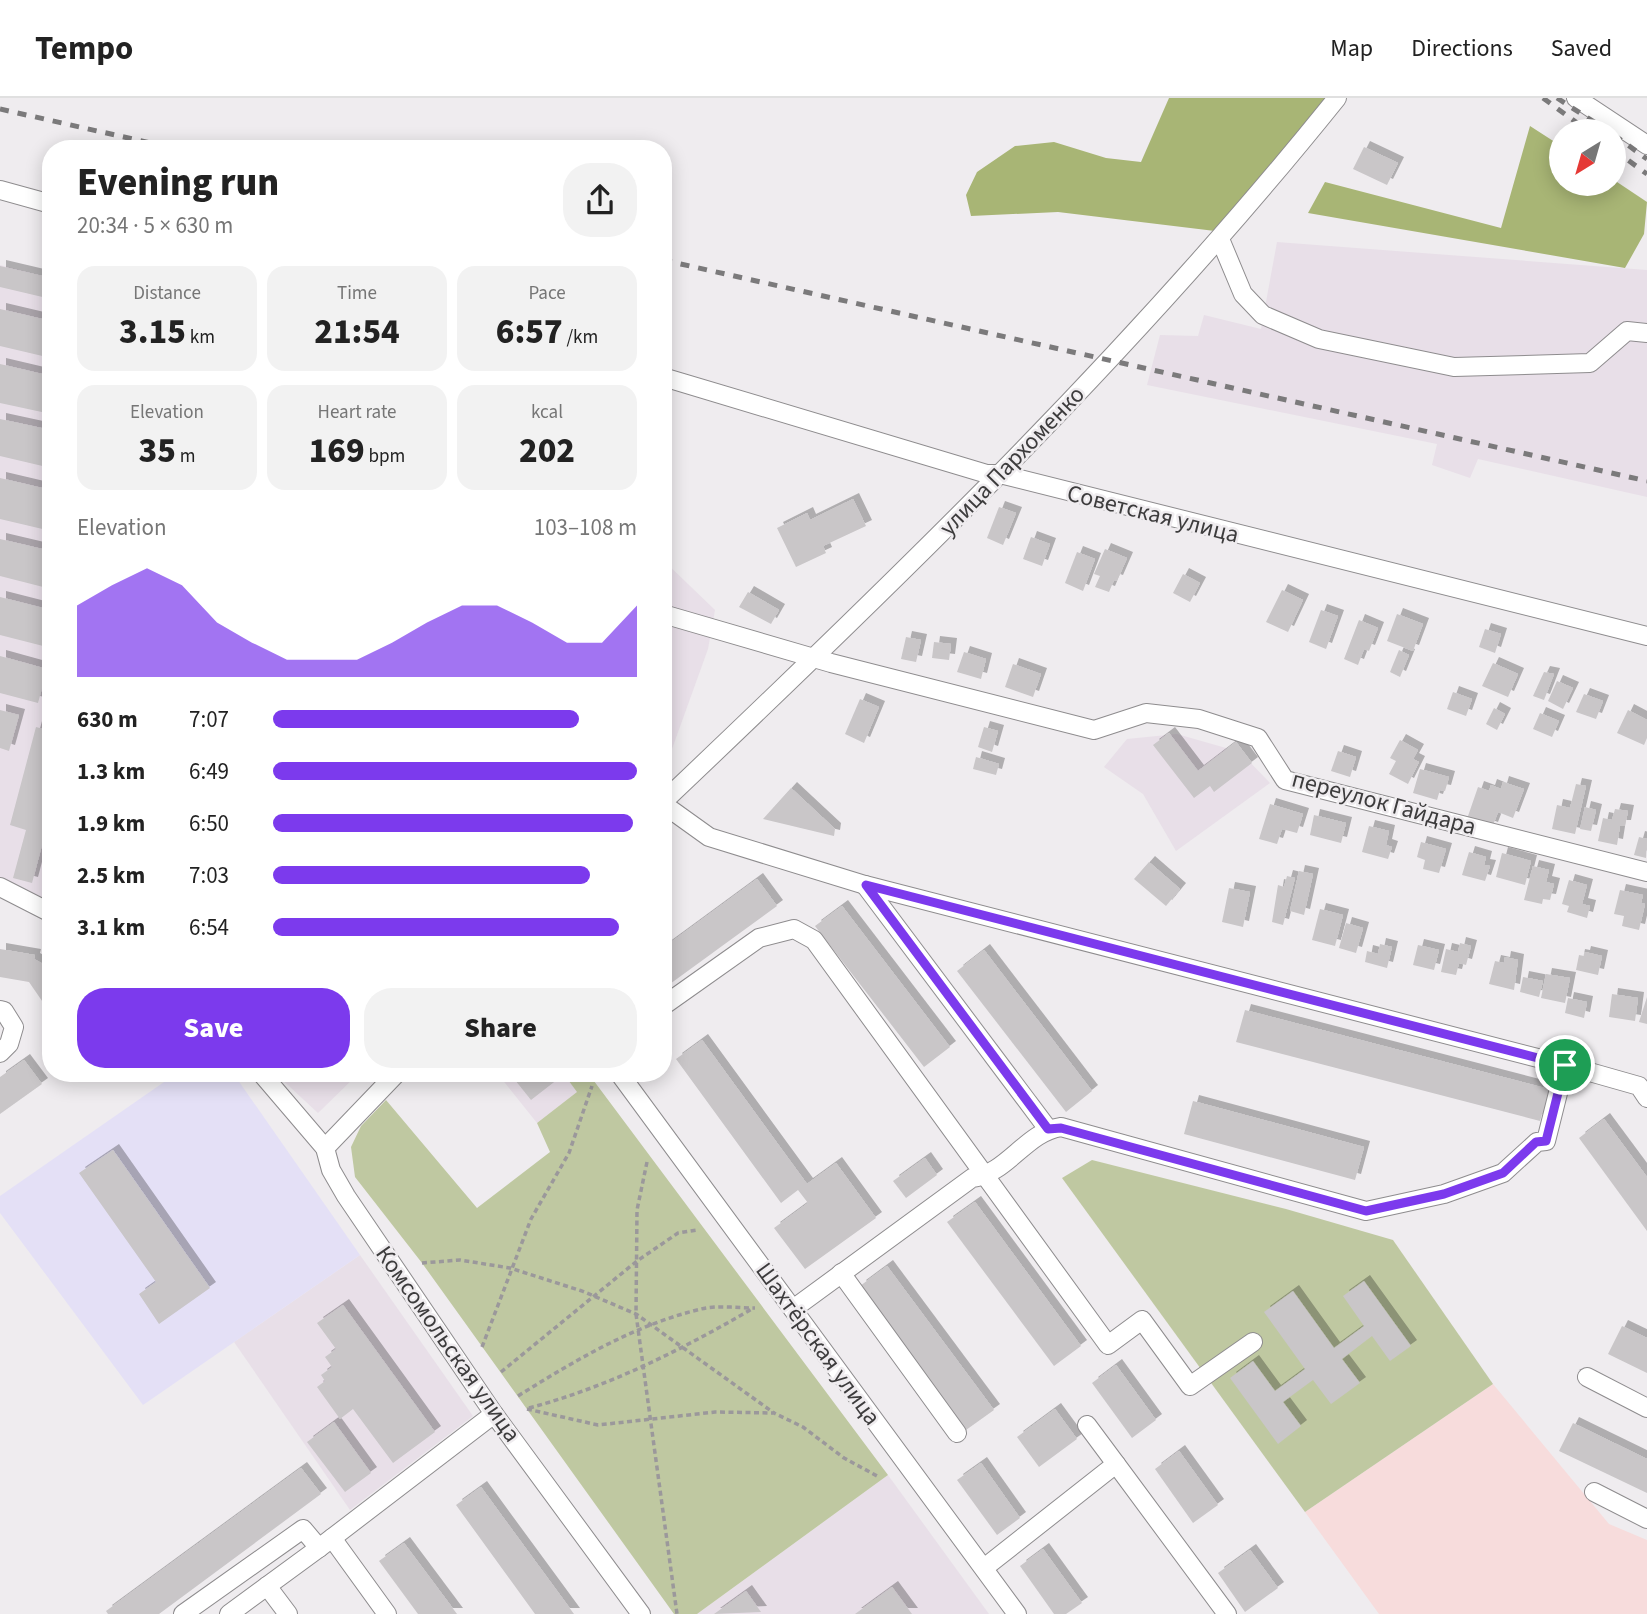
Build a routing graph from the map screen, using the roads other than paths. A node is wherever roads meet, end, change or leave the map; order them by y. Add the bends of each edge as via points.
1 (1337, 98) edge
2 (1576, 98) edge
3 (1647, 145) edge
4 (0, 190) edge
5 (42, 202) edge
6 (1220, 239) junction
7 (1647, 333) edge
8 (672, 380) edge
9 (999, 474) junction
10 (672, 617) edge
11 (1647, 636) edge
12 (815, 657) junction
13 (672, 794) edge
14 (672, 810) edge
15 (1647, 872) edge
16 (866, 885) junction
17 (0, 887) edge
18 (42, 908) edge
19 (672, 1000) edge
20 (0, 1010) edge
21 (0, 1053) edge
22 (1565, 1065) junction
23 (269, 1082) edge
24 (388, 1082) edge
25 (627, 1082) edge
26 (1644, 1090) edge
27 (1048, 1129) junction
28 (325, 1148) junction
29 (986, 1176) junction
30 (841, 1273) junction
31 (793, 1309) junction
32 (1253, 1342) dead end
33 (1587, 1377) dead end
34 (1647, 1408) edge
35 (494, 1414) junction
36 (1087, 1425) dead end
37 (957, 1433) dead end
38 (1116, 1464) junction
39 (1594, 1492) dead end
40 (1647, 1519) edge
41 (325, 1543) junction
42 (984, 1568) junction
43 (267, 1586) junction
44 (183, 1614) edge
45 (229, 1614) edge
46 (288, 1614) edge
47 (387, 1614) edge
48 (641, 1614) edge
49 (1017, 1614) edge
50 (1227, 1614) edge

1 - 6 street, улица Пархоменко
2 - 3 street
4 - 5 street
6 - 7 street via 1243,294 1263,315 1319,339 1454,367 1590,362 1627,331
6 - 9 street, улица Пархоменко
8 - 9 street, Советская улица
9 - 11 street, Советская улица
9 - 12 street, улица Пархоменко
10 - 12 street, переулок Гайдара
12 - 13 street, улица Пархоменко
12 - 15 street, переулок Гайдара via 1094,730 1146,713 1199,719 1258,738 1285,780
14 - 16 street via 709,837
16 - 22 street
16 - 27 street
17 - 18 street
19 - 29 street via 760,938 794,929 814,940
20 - 21 street via 13,1027 9,1044
22 - 26 street
22 - 27 street via 1546,1141 1536,1142 1503,1173 1444,1194 1366,1211 1061,1128
23 - 28 street, Комсомольская улица
24 - 28 street
25 - 31 street, Шахтёрская улица
27 - 29 street
28 - 35 street, Комсомольская улица via 346,1196
29 - 30 street via 972,1178
29 - 32 street via 1108,1345 1142,1320 1190,1386
30 - 31 street
30 - 37 street
31 - 42 street, Шахтёрская улица
33 - 34 street
35 - 41 street
35 - 48 street, Комсомольская улица
36 - 38 street
38 - 42 street
38 - 50 street
39 - 40 street
41 - 43 street
41 - 44 street via 303,1529
41 - 47 street
42 - 49 street, Шахтёрская улица
43 - 45 street
43 - 46 street

